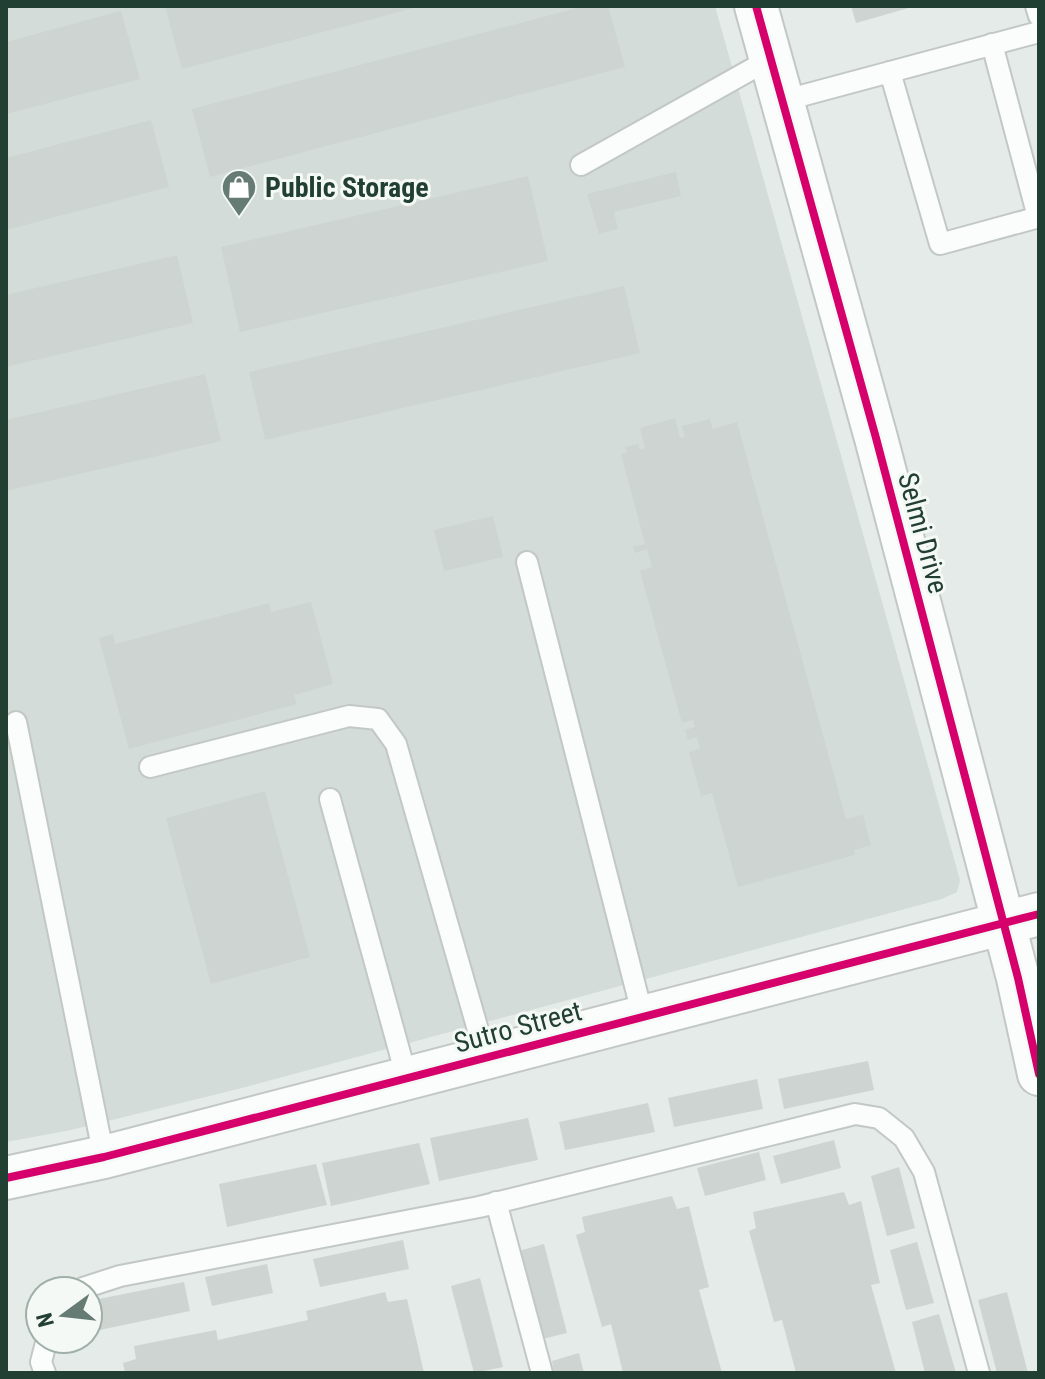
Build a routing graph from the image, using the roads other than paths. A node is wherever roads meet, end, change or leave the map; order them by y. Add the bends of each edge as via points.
1 (756, 6) edge
2 (1036, 6) edge
3 (1039, 16) edge
4 (1039, 32) edge
5 (992, 44) junction
6 (770, 59) junction
7 (890, 72) junction
8 (782, 101) junction
9 (581, 165) dead end
10 (1039, 217) edge
11 (527, 562) dead end
12 (16, 722) dead end
13 (150, 767) dead end
14 (330, 799) dead end
15 (1021, 918) edge
16 (643, 1017) junction
17 (486, 1058) junction
18 (1039, 1074) edge
19 (407, 1079) junction
20 (104, 1157) junction
21 (6, 1178) edge
22 (496, 1202) junction
23 (104, 1281) edge
24 (542, 1373) edge
25 (979, 1373) edge

1 - 6 street, Selmi Drive
2 - 3 lane
4 - 5 lane
5 - 7 lane
5 - 10 lane
6 - 8 street, Selmi Drive
6 - 9 lane
7 - 8 lane
7 - 10 lane via 940,244
8 - 15 street, Selmi Drive via 876,438
11 - 16 lane
12 - 20 lane
13 - 17 lane via 349,716 378,719 396,744
14 - 19 lane
15 - 16 street, Sutro Street
15 - 18 street, Selmi Drive via 1018,978
16 - 17 street, Sutro Street
17 - 19 street, Sutro Street
19 - 20 street, Sutro Street
20 - 21 street, Sutro Street
22 - 23 lane
22 - 24 lane
22 - 25 lane via 855,1114 879,1118 904,1138 924,1172

